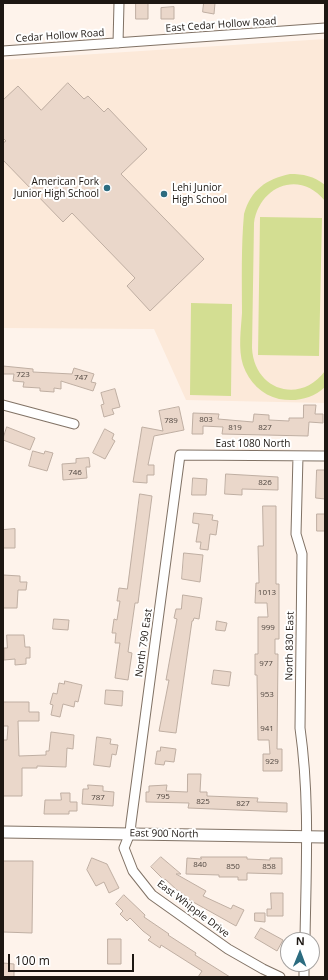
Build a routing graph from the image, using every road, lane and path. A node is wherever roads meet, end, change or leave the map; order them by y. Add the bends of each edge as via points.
1 (119, 3) edge
2 (325, 28) edge
3 (118, 43) junction
4 (3, 51) edge
5 (3, 405) edge
6 (74, 424) dead end
7 (180, 455) joint
8 (298, 456) junction
9 (325, 456) edge
10 (3, 832) edge
11 (130, 833) junction
12 (307, 836) junction
13 (325, 837) edge
14 (304, 932) edge
15 (280, 977) edge

1 - 3 street
2 - 3 street, East Cedar Hollow Road
3 - 4 street, Cedar Hollow Road
5 - 6 street
7 - 8 street, East 1080 North
7 - 11 street, North 790 East
8 - 9 street, East 1080 North
8 - 12 street, North 830 East via 296,534 302,554 300,728 306,787
10 - 11 street, East 900 North
11 - 12 street, East 900 North
11 - 15 street, East Whipple Drive via 124,848 134,871 152,894 228,949
12 - 13 street, East 900 North
12 - 14 street, North 830 East

